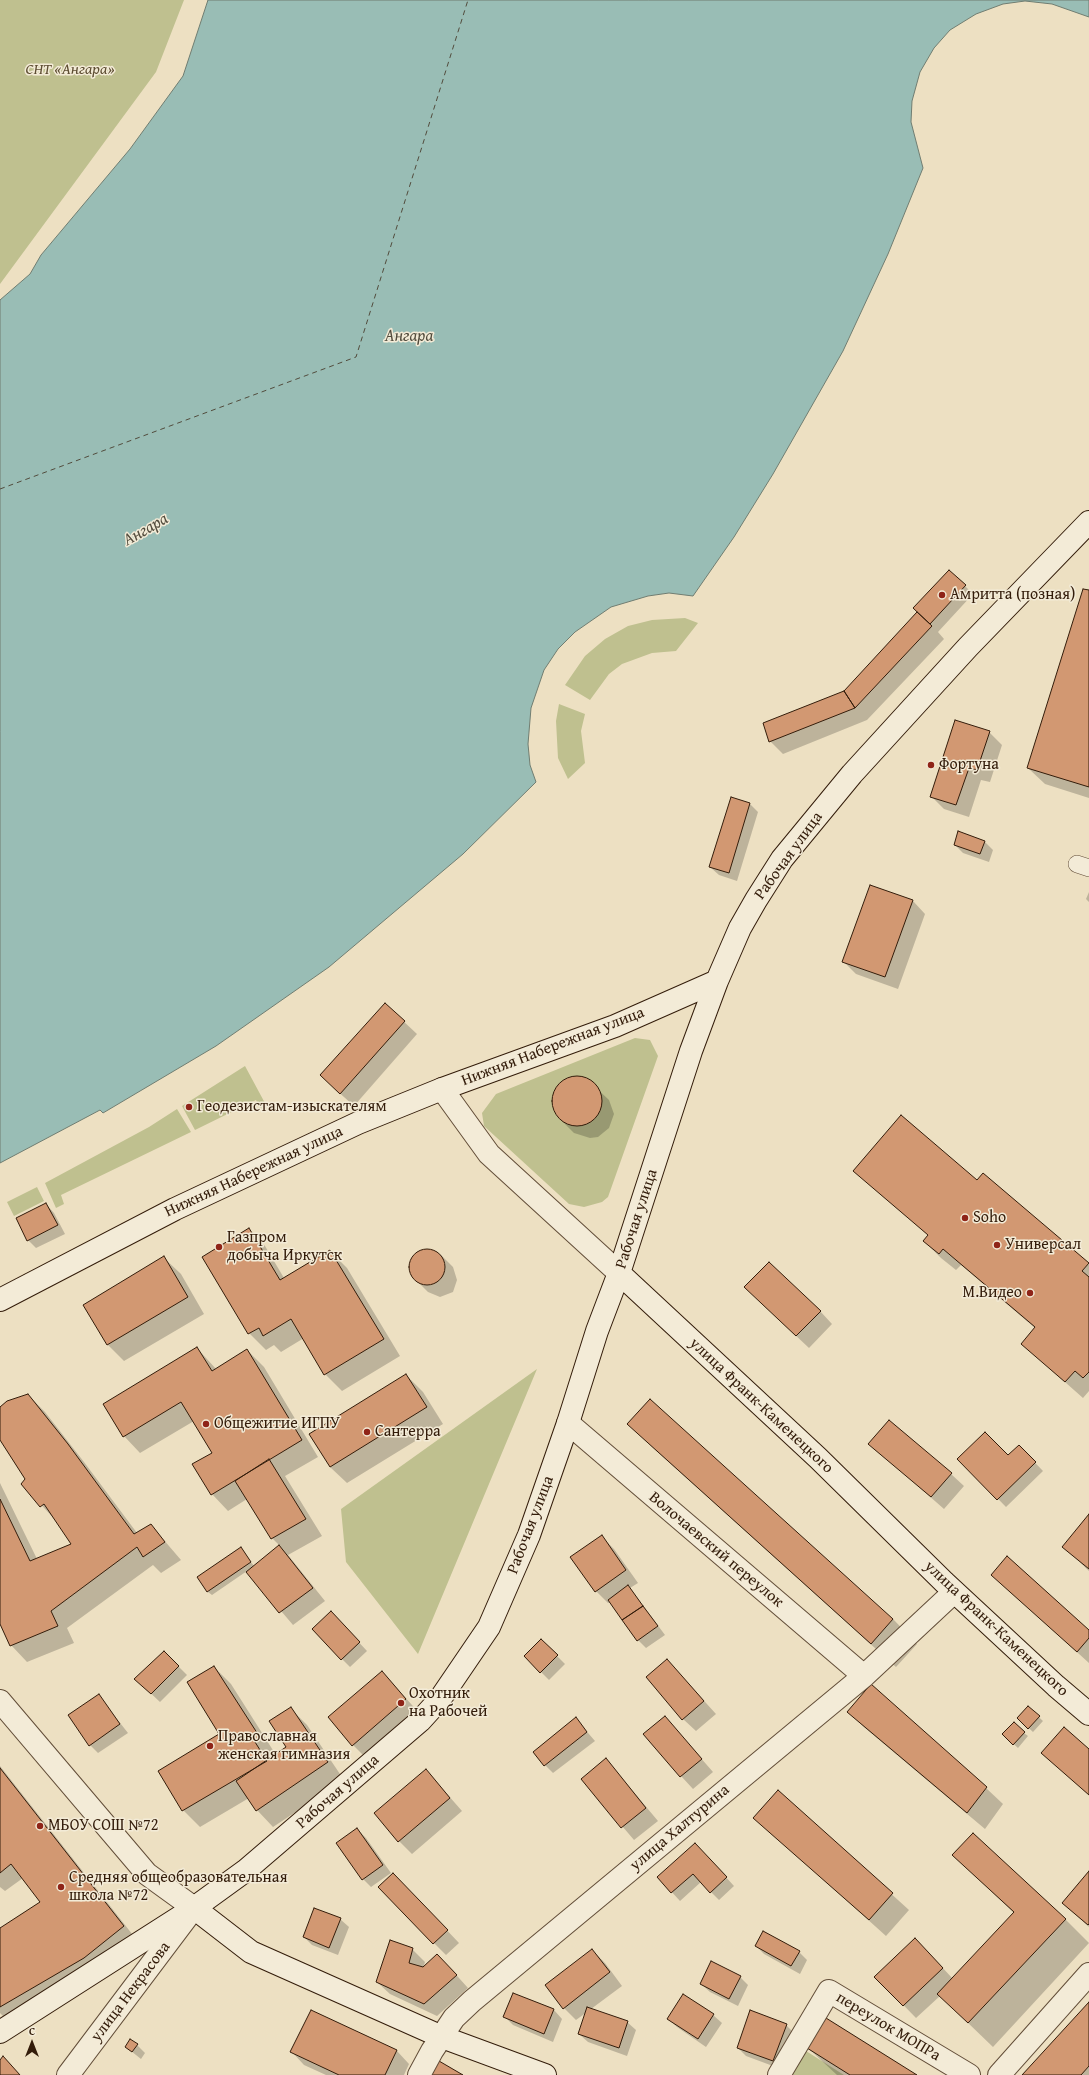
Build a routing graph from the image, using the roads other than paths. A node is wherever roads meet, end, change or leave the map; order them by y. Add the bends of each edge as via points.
1 (1089, 522) edge
2 (717, 981) junction
3 (442, 1089) junction
4 (619, 1273) junction
5 (0, 1300) edge
6 (568, 1423) junction
7 (954, 1592) junction
8 (864, 1676) junction
9 (0, 1701) edge
10 (1089, 1714) edge
11 (194, 1908) junction
12 (1089, 1974) edge
13 (0, 2032) edge
14 (442, 2037) junction
15 (68, 2075) edge
16 (419, 2075) edge
17 (545, 2075) edge
18 (779, 2075) edge
19 (969, 2075) edge
20 (999, 2075) edge

1 - 2 main road, Рабочая улица via 968,647 852,774 782,859 740,928
2 - 3 main road, Нижняя Набережная улица via 615,1026
2 - 4 main road, Рабочая улица via 691,1051
3 - 4 main road, улица Франк-Каменецкого via 489,1154
3 - 5 main road, Нижняя Набережная улица via 358,1123 175,1209
4 - 6 main road, Рабочая улица via 597,1331
4 - 7 main road, улица Франк-Каменецкого via 818,1458
6 - 8 main road, Волочаевский переулок
6 - 11 main road, Рабочая улица via 528,1535 489,1627 440,1699 420,1721 245,1872
7 - 8 main road, улица Халтурина
7 - 10 main road, улица Франк-Каменецкого
8 - 14 main road, улица Халтурина via 472,2001 454,2018
9 - 11 main road via 147,1874
11 - 13 main road, Рабочая улица
11 - 14 main road via 251,1952
11 - 15 main road, улица Некрасова
12 - 20 main road
14 - 16 main road, улица Халтурина
14 - 17 main road
18 - 19 main road, переулок МОПРа via 829,1991

